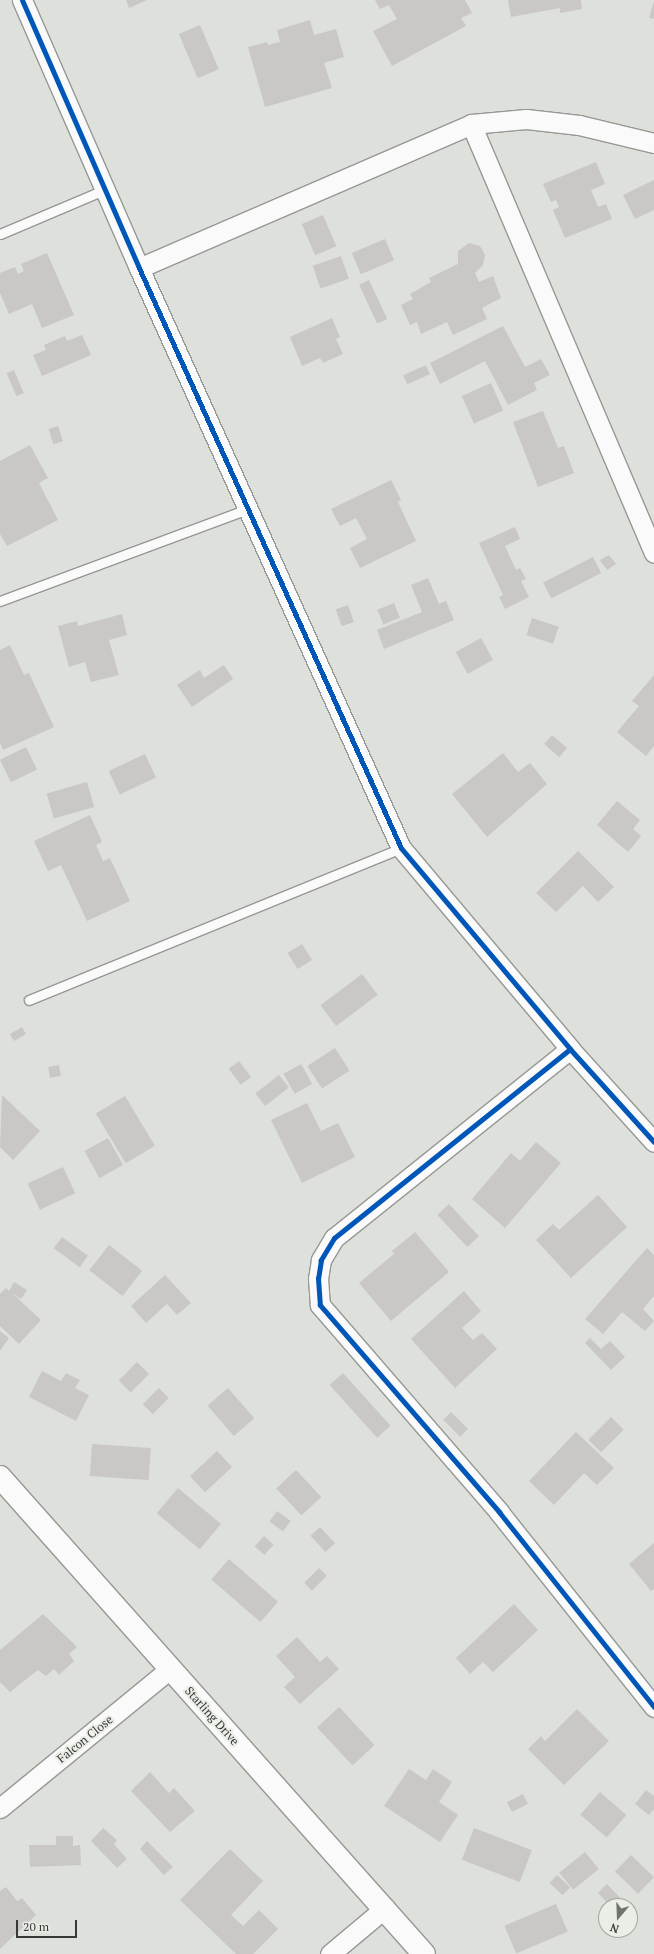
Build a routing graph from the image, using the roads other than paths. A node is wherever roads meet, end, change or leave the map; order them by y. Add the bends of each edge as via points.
1 (22, 0) edge
2 (471, 124) junction
3 (654, 143) edge
4 (106, 189) junction
5 (0, 234) edge
6 (139, 268) junction
7 (247, 509) junction
8 (654, 553) edge
9 (0, 601) edge
10 (401, 848) junction
11 (29, 1000) dead end
12 (570, 1049) junction
13 (654, 1142) edge
14 (0, 1478) edge
15 (170, 1669) junction
16 (654, 1707) edge
17 (0, 1808) edge
18 (385, 1908) junction
19 (330, 1954) edge
20 (424, 1954) edge

1 - 4 street
2 - 3 street via 526,119 579,125
2 - 6 street
2 - 8 street
4 - 5 lane
4 - 6 street
6 - 7 street
7 - 9 lane
7 - 10 street
10 - 11 lane
10 - 12 street
12 - 13 street
12 - 16 street via 334,1238 321,1260 318,1278 320,1305 499,1512
14 - 15 street, Starling Drive
15 - 17 street, Falcon Close
15 - 18 street, Starling Drive
18 - 19 street
18 - 20 street, Starling Drive

